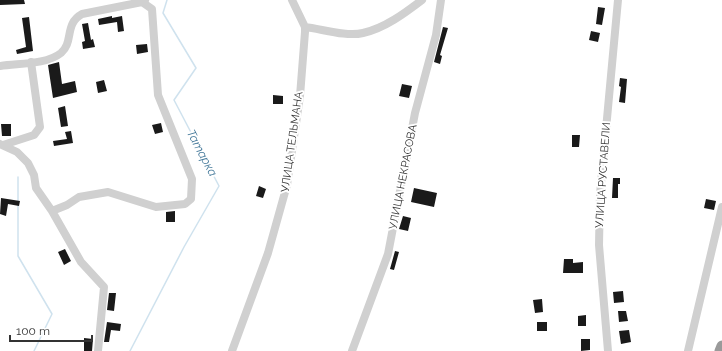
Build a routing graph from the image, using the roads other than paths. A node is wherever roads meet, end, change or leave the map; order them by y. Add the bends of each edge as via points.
1 (292, 0) edge
2 (422, 0) edge
3 (441, 0) edge
4 (617, 0) edge
5 (143, 1) edge
6 (305, 27) junction
7 (31, 62) junction
8 (0, 66) edge
9 (2, 145) edge
10 (722, 208) edge
11 (52, 211) junction
12 (722, 346) edge
13 (98, 351) edge
14 (232, 351) edge
15 (352, 351) edge
16 (608, 351) edge
17 (688, 351) edge
18 (720, 351) edge

1 - 6 street, УЛИЦА ТЕЛЬМАНА
2 - 6 street via 406,13 363,33
3 - 15 street, УЛИЦА НЕКРАСОВА via 436,35 415,113 388,254
4 - 16 street, УЛИЦА РУСТАВЕЛИ via 600,194 599,245
5 - 7 street via 76,17 70,26 68,42 60,54
5 - 11 street via 152,9 158,95 192,179 191,199 185,204 156,207 108,192 79,197
6 - 14 street, УЛИЦА ТЕЛЬМАНА via 300,96 287,185 268,253
7 - 8 street
7 - 9 street via 40,127 34,135
9 - 11 street via 17,152 28,163 34,175 36,188
10 - 17 street
11 - 13 street via 81,262 104,287
12 - 18 highway

